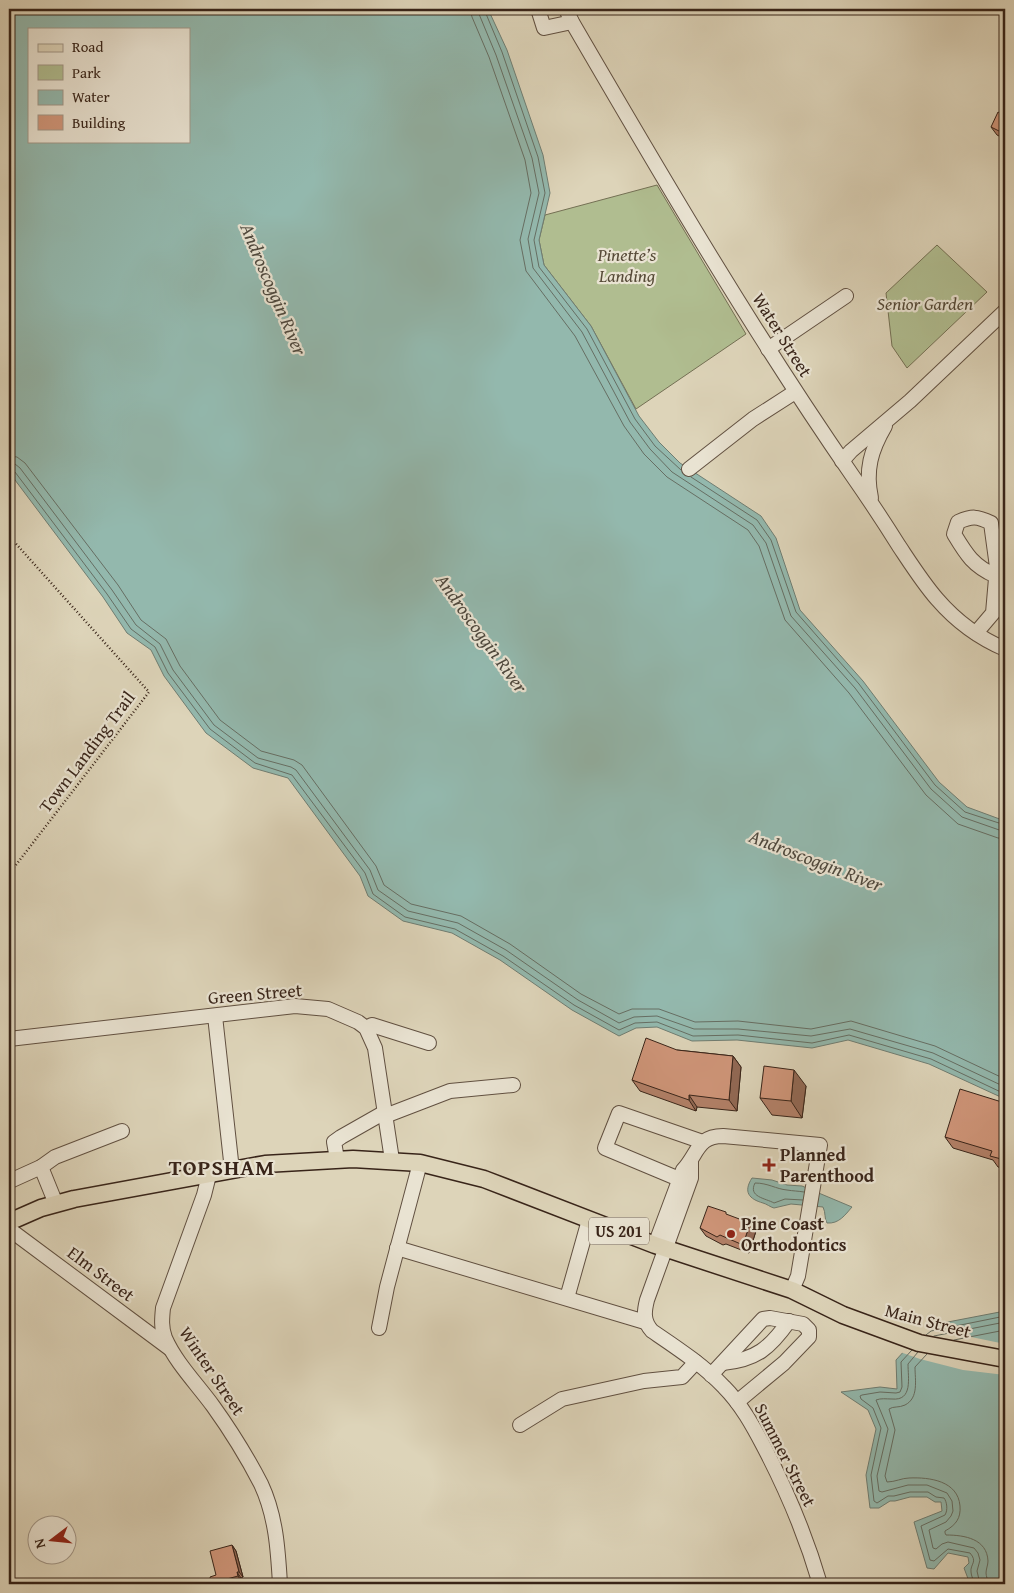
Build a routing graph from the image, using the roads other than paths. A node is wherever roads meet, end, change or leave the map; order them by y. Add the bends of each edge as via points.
1 (538, 9) edge
2 (569, 15) edge
3 (846, 296) dead end
4 (1005, 311) edge
5 (768, 350) junction
6 (795, 392) junction
7 (888, 421) junction
8 (842, 461) junction
9 (689, 469) dead end
10 (872, 504) junction
11 (996, 576) dead end
12 (976, 634) junction
13 (1005, 649) edge
14 (215, 1016) junction
15 (366, 1028) junction
16 (9, 1039) edge
17 (429, 1043) dead end
18 (513, 1085) dead end
19 (385, 1114) junction
20 (122, 1131) dead end
21 (703, 1142) junction
22 (337, 1159) junction
23 (392, 1160) junction
24 (691, 1162) junction
25 (420, 1163) junction
26 (41, 1167) junction
27 (232, 1170) junction
28 (209, 1175) junction
29 (679, 1179) junction
30 (10, 1181) dead end
31 (56, 1204) junction
32 (589, 1220) junction
33 (9, 1222) edge
34 (9, 1229) edge
35 (660, 1247) junction
36 (397, 1248) junction
37 (792, 1290) junction
38 (567, 1298) junction
39 (789, 1321) junction
40 (645, 1322) junction
41 (378, 1328) dead end
42 (171, 1349) junction
43 (1005, 1359) edge
44 (696, 1362) junction
45 (723, 1363) junction
46 (711, 1375) junction
47 (737, 1402) junction
48 (520, 1425) dead end
49 (280, 1584) edge
50 (820, 1584) edge

1 - 2 street via 544,28
2 - 5 street, Water Street
3 - 5 street
4 - 7 street
5 - 6 street, Water Street
6 - 8 street, Water Street
6 - 9 street via 753,419
7 - 8 street
7 - 10 street via 872,456 868,478
8 - 10 street, Water Street
10 - 12 street, Water Street via 922,581 955,618
11 - 12 street via 993,613
12 - 13 street, Water Street
14 - 15 street, Green Street via 295,1006 328,1009
14 - 16 street, Green Street
14 - 27 street
15 - 17 street via 372,1025
15 - 19 street via 374,1048
18 - 19 street via 450,1091
19 - 22 street via 334,1142
19 - 23 street
20 - 26 street via 55,1157
21 - 24 street
21 - 29 street via 619,1113 605,1148
21 - 37 street via 714,1136 723,1136 820,1145 798,1276
22 - 23 main road, US 201
22 - 27 main road, US 201 via 265,1164
23 - 25 main road, US 201
24 - 29 street
24 - 35 street via 691,1178 674,1227
25 - 32 main road, US 201 via 484,1179
25 - 36 street
26 - 30 street
26 - 31 street
27 - 28 main road, US 201
28 - 31 main road, US 201
28 - 42 street, Winter Street via 163,1308 164,1336
29 - 35 street
31 - 33 main road
32 - 35 main road, US 201
32 - 38 street
34 - 42 street, Elm Street
35 - 37 main road, US 201
35 - 40 street via 645,1309
36 - 38 street, Summer Street
36 - 41 street
37 - 43 main road, Main Street / US 201 via 842,1315 919,1342
38 - 40 street, Summer Street
39 - 45 street via 762,1352 742,1361
39 - 45 street via 763,1319
39 - 47 street via 803,1324 810,1330 808,1337 784,1363
40 - 44 street, Summer Street
42 - 49 street, Winter Street via 242,1449 261,1485 272,1512
44 - 46 street, Summer Street
44 - 48 street via 682,1377 644,1381 562,1399
45 - 46 street
46 - 47 street, Summer Street
47 - 50 street, Summer Street via 793,1507

